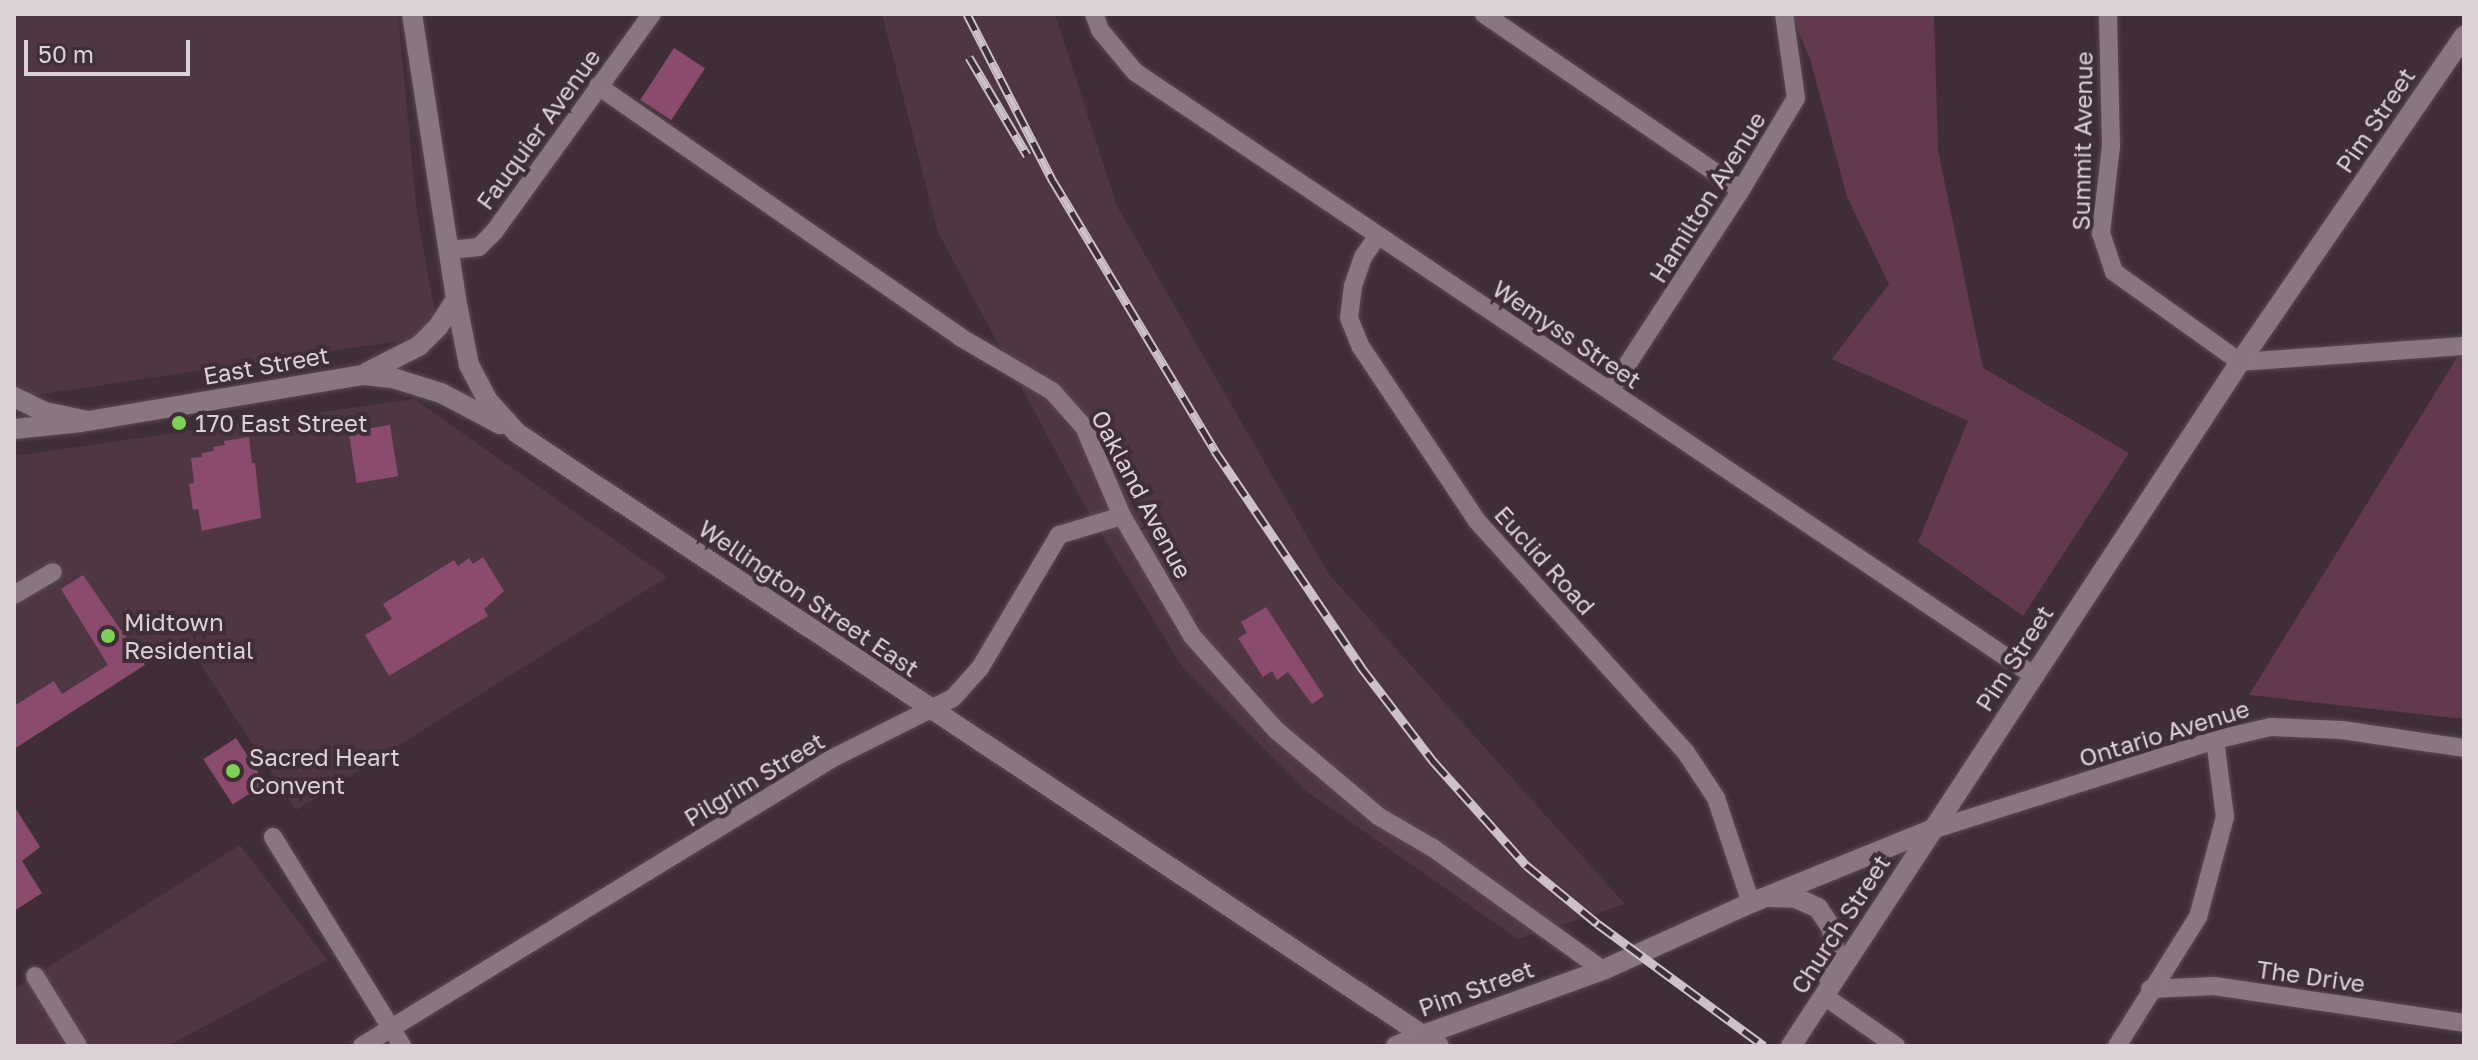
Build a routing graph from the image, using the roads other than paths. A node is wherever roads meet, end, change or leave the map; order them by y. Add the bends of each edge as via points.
1 (412, 14) edge
2 (652, 14) edge
3 (1094, 14) edge
4 (1484, 14) edge
5 (1784, 14) edge
6 (2108, 14) edge
7 (2464, 36) edge
8 (598, 86) junction
9 (1741, 190) junction
10 (1377, 237) junction
11 (450, 250) junction
12 (456, 299) junction
13 (2464, 346) edge
14 (2240, 362) junction
15 (363, 375) junction
16 (1610, 391) junction
17 (14, 397) edge
18 (88, 421) junction
19 (14, 429) edge
20 (517, 433) junction
21 (1122, 516) junction
22 (53, 572) dead end
23 (14, 595) edge
24 (2033, 675) junction
25 (928, 708) junction
26 (2215, 740) junction
27 (2464, 748) edge
28 (1932, 830) junction
29 (273, 837) dead end
30 (1759, 900) junction
31 (1603, 970) junction
32 (35, 976) dead end
33 (2150, 989) junction
34 (1824, 996) junction
35 (2464, 1023) edge
36 (391, 1027) junction
37 (1431, 1040) edge
38 (78, 1046) edge
39 (362, 1046) edge
40 (402, 1046) edge
41 (1396, 1046) edge
42 (1791, 1046) edge
43 (1896, 1046) edge
44 (2117, 1046) edge

1 - 11 main road, Wellington Street East
2 - 8 street, Fauquier Avenue
3 - 10 street, Wemyss Street via 1100,30 1135,72
4 - 9 street
5 - 9 street, Hamilton Avenue via 1796,98
6 - 14 street, Summit Avenue via 2111,146 2101,233 2114,272
7 - 14 main road, Pim Street
8 - 11 street, Fauquier Avenue via 494,232 479,247
8 - 21 street, Oakland Avenue via 960,337 1052,391 1084,427
9 - 16 street, Hamilton Avenue
10 - 16 street, Wemyss Street
10 - 30 street, Euclid Road via 1353,286 1349,318 1361,347 1477,521 1685,751 1716,798
11 - 12 main road, Wellington Street East
12 - 15 main road via 419,346
12 - 20 main road, Wellington Street East via 469,365 488,401
13 - 14 street
14 - 24 main road, Pim Street
15 - 18 main road, East Street
15 - 20 main road, East Street via 441,393
16 - 24 street, Wemyss Street
17 - 18 main road via 45,412
18 - 19 main road, East Street
20 - 25 main road, Wellington Street East
21 - 25 street, Pilgrim Street via 1059,535 980,668 953,698
21 - 31 street, Oakland Avenue via 1192,636 1276,730 1378,816 1433,848
22 - 23 street
24 - 28 main road, Pim Street
25 - 36 street, Pilgrim Street via 831,759
25 - 37 main road, Wellington Street East
26 - 27 street, Ontario Avenue via 2271,727 2342,730
26 - 28 street, Ontario Avenue
26 - 33 street via 2225,817 2198,917
28 - 30 main road, Pim Street
28 - 34 main road, Church Street
29 - 36 street
30 - 31 main road, Pim Street
30 - 34 main road via 1796,898 1818,908 1832,929 1835,956
31 - 37 main road, Pim Street
32 - 38 street
33 - 35 street, The Drive via 2214,986
33 - 44 street
34 - 42 main road, Church Street
34 - 43 street
36 - 39 street, Pilgrim Street
36 - 40 street
37 - 41 main road, Pim Street

